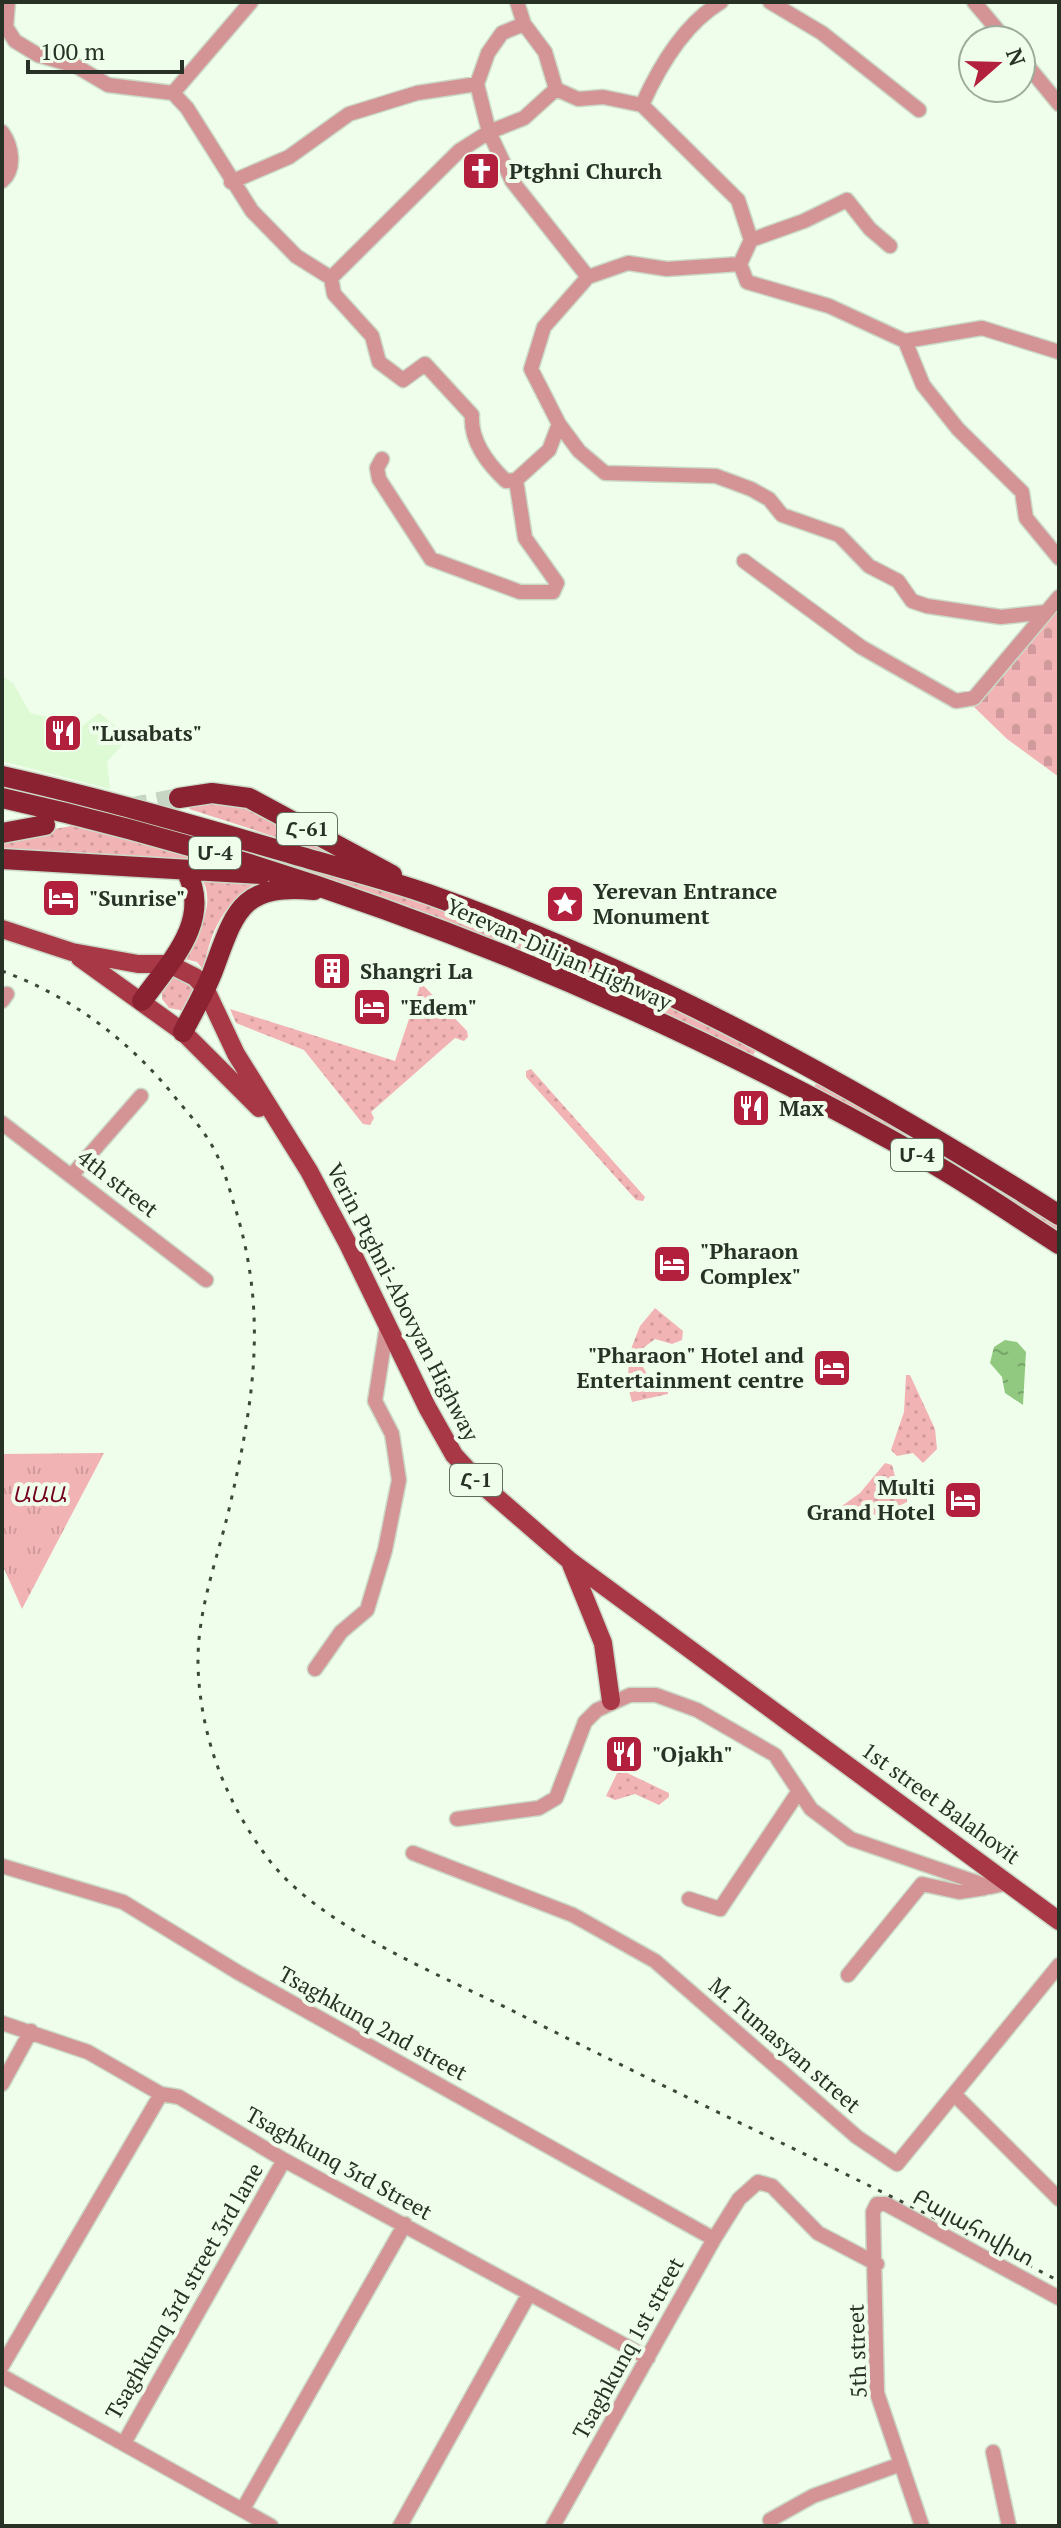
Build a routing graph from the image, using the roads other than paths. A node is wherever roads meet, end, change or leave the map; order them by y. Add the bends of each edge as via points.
1 (8, 2) edge
2 (251, 2) edge
3 (517, 2) edge
4 (721, 2) edge
5 (770, 2) edge
6 (974, 2) edge
7 (524, 24) junction
8 (993, 24) edge
9 (1037, 77) edge
10 (477, 84) junction
11 (556, 89) junction
12 (173, 93) junction
13 (1059, 104) edge
14 (642, 105) junction
15 (919, 110) dead end
16 (2, 132) edge
17 (489, 132) junction
18 (2, 181) edge
19 (231, 182) junction
20 (751, 240) junction
21 (890, 246) dead end
22 (740, 264) junction
23 (588, 277) junction
24 (331, 278) junction
25 (905, 341) junction
26 (1059, 352) edge
27 (559, 424) junction
28 (382, 459) dead end
29 (516, 480) junction
30 (1059, 558) edge
31 (744, 561) dead end
32 (1059, 597) edge
33 (1046, 612) junction
34 (2, 776) edge
35 (2, 798) edge
36 (179, 798) tunnel mouth
37 (45, 825) dead end
38 (2, 833) edge
39 (2, 859) edge
40 (186, 871) junction
41 (288, 875) junction
42 (340, 894) junction
43 (428, 894) junction
44 (2, 929) edge
45 (72, 952) junction
46 (169, 964) junction
47 (205, 988) junction
48 (142, 1001) junction
49 (183, 1032) junction
50 (141, 1096) dead end
51 (2, 1123) edge
52 (281, 1130) junction
53 (72, 1175) junction
54 (1059, 1215) edge
55 (1059, 1244) edge
56 (206, 1280) dead end
57 (387, 1325) junction
58 (570, 1561) junction
59 (315, 1669) dead end
60 (611, 1701) junction
61 (795, 1725) joint
62 (799, 1791) junction
63 (457, 1819) dead end
64 (413, 1853) dead end
65 (2, 1866) edge
66 (1009, 1883) junction
67 (990, 1887) junction
68 (689, 1899) dead end
69 (1059, 1921) edge
70 (1059, 1965) edge
71 (848, 1975) dead end
72 (2, 2023) edge
73 (31, 2031) junction
74 (2, 2084) edge
75 (161, 2094) junction
76 (954, 2094) junction
77 (284, 2160) junction
78 (1059, 2198) edge
79 (405, 2224) junction
80 (714, 2239) junction
81 (877, 2264) junction
82 (529, 2294) junction
83 (1059, 2298) edge
84 (648, 2358) junction
85 (2, 2366) edge
86 (2, 2376) edge
87 (124, 2443) junction
88 (993, 2452) dead end
89 (901, 2464) junction
90 (243, 2509) junction
91 (770, 2520) dead end
92 (271, 2526) edge
93 (400, 2526) edge
94 (553, 2526) edge
95 (922, 2526) edge
96 (1009, 2526) edge

1 - 12 street via 6,27 15,41 38,55 76,66 108,85
2 - 12 street
3 - 7 street
4 - 14 street via 705,11 659,67
5 - 15 street via 822,33
6 - 8 street
7 - 10 street via 502,33
7 - 11 street via 545,52
9 - 13 street
10 - 17 street
10 - 19 street via 417,93 349,114 289,157
11 - 14 street via 578,99 603,97
11 - 17 street via 524,118
12 - 19 street
14 - 20 street via 738,200
16 - 18 street via 9,142 11,165
17 - 23 street via 512,181
17 - 24 street via 459,151
19 - 24 street via 296,256
20 - 21 street via 847,200
20 - 22 street
22 - 23 street via 667,269 628,263
22 - 25 street via 747,282 829,306
23 - 27 street via 544,327 531,369
24 - 29 street via 334,294 372,336 379,362 403,380 425,364 439,376 472,415 471,426 487,464 506,481
25 - 26 street via 982,328
25 - 30 street via 923,385 958,429 1022,492 1026,518
27 - 29 street via 549,450
27 - 33 street via 605,473 716,476 751,489 782,515 839,535 869,566 898,581 912,601 1001,617
28 - 29 street via 379,479 431,559 520,592 553,592 557,583 525,538
31 - 33 street via 861,647 956,701 974,698
32 - 33 street
34 - 43 highway, Yerevan-Dilijan Highway / Մ-4 via 129,805
35 - 41 highway, Yerevan-Dilijan Highway / Մ-4 via 121,825
36 - 43 highway, Հ-61 via 212,793 249,798
37 - 38 highway
39 - 40 highway, Հ-61
40 - 41 highway, Հ-61
40 - 46 highway via 195,891 196,914
41 - 42 highway, Yerevan-Dilijan Highway / Մ-4
42 - 47 highway via 271,890 245,903 218,948
42 - 55 highway, Yerevan-Dilijan Highway / Մ-4 via 568,980 681,1034 935,1164
43 - 54 highway, Yerevan-Dilijan Highway / Մ-4 via 592,959 721,1023 941,1141
44 - 45 main road, Verin Ptghni-Abovyan Highway / Հ-1
45 - 46 main road, Verin Ptghni-Abovyan Highway / Հ-1
45 - 48 main road, Verin Ptghni-Abovyan Highway / Հ-1
46 - 47 main road, Verin Ptghni-Abovyan Highway / Հ-1 via 184,969
46 - 48 highway
47 - 49 highway
47 - 52 main road, Verin Ptghni-Abovyan Highway / Հ-1
48 - 49 main road, Verin Ptghni-Abovyan Highway / Հ-1
49 - 52 main road, Verin Ptghni-Abovyan Highway / Հ-1
50 - 53 street
51 - 53 street, 4th street
52 - 57 main road, Verin Ptghni-Abovyan Highway / Հ-1 via 309,1171
53 - 56 street, 4th street
57 - 58 main road, Verin Ptghni-Abovyan Highway / Հ-1 via 454,1455
57 - 59 street via 375,1401 392,1434 399,1480 385,1550 367,1610 341,1632
58 - 60 main road via 603,1643
58 - 61 main road, Verin Ptghni-Abovyan Highway / Հ-1
60 - 62 street via 656,1695 697,1710 775,1755
60 - 63 street via 585,1722 556,1798 539,1808
61 - 66 main road, 1st street Balahovit / Հ-1
62 - 67 street via 811,1809 851,1839
62 - 68 street via 720,1909
64 - 76 street, M. Tumasyan street via 573,1915 655,1961 857,2137 897,2164
65 - 80 street, Tsaghkunq 2nd street via 123,1902 239,1973
66 - 67 street
66 - 69 main road, 1st street Balahovit / Հ-1
67 - 71 street via 959,1892 922,1884
70 - 76 street, M. Tumasyan street
72 - 73 street, Tsaghkunq 3rd Street
73 - 74 street
73 - 75 street, Tsaghkunq 3rd Street via 88,2052
75 - 77 street, Tsaghkunq 3rd Street via 179,2097
75 - 85 street
76 - 78 street
77 - 79 street, Tsaghkunq 3rd Street
77 - 87 street, Tsaghkunq 3rd street 3rd lane
79 - 82 street, Tsaghkunq 3rd Street
79 - 90 street
80 - 81 street, Tsaghkunq 1st street via 744,2193 758,2182 772,2186 818,2233
80 - 84 street, Tsaghkunq 1st street
81 - 83 street, Բալահովիտ via 873,2212 877,2204 886,2204
81 - 89 street, 5th street via 877,2393
82 - 84 street, Tsaghkunq 3rd Street
82 - 93 street
84 - 94 street, Tsaghkunq 1st street
86 - 87 street
87 - 90 street
88 - 96 street
89 - 91 street via 813,2496
89 - 95 street, 5th street
90 - 92 street

